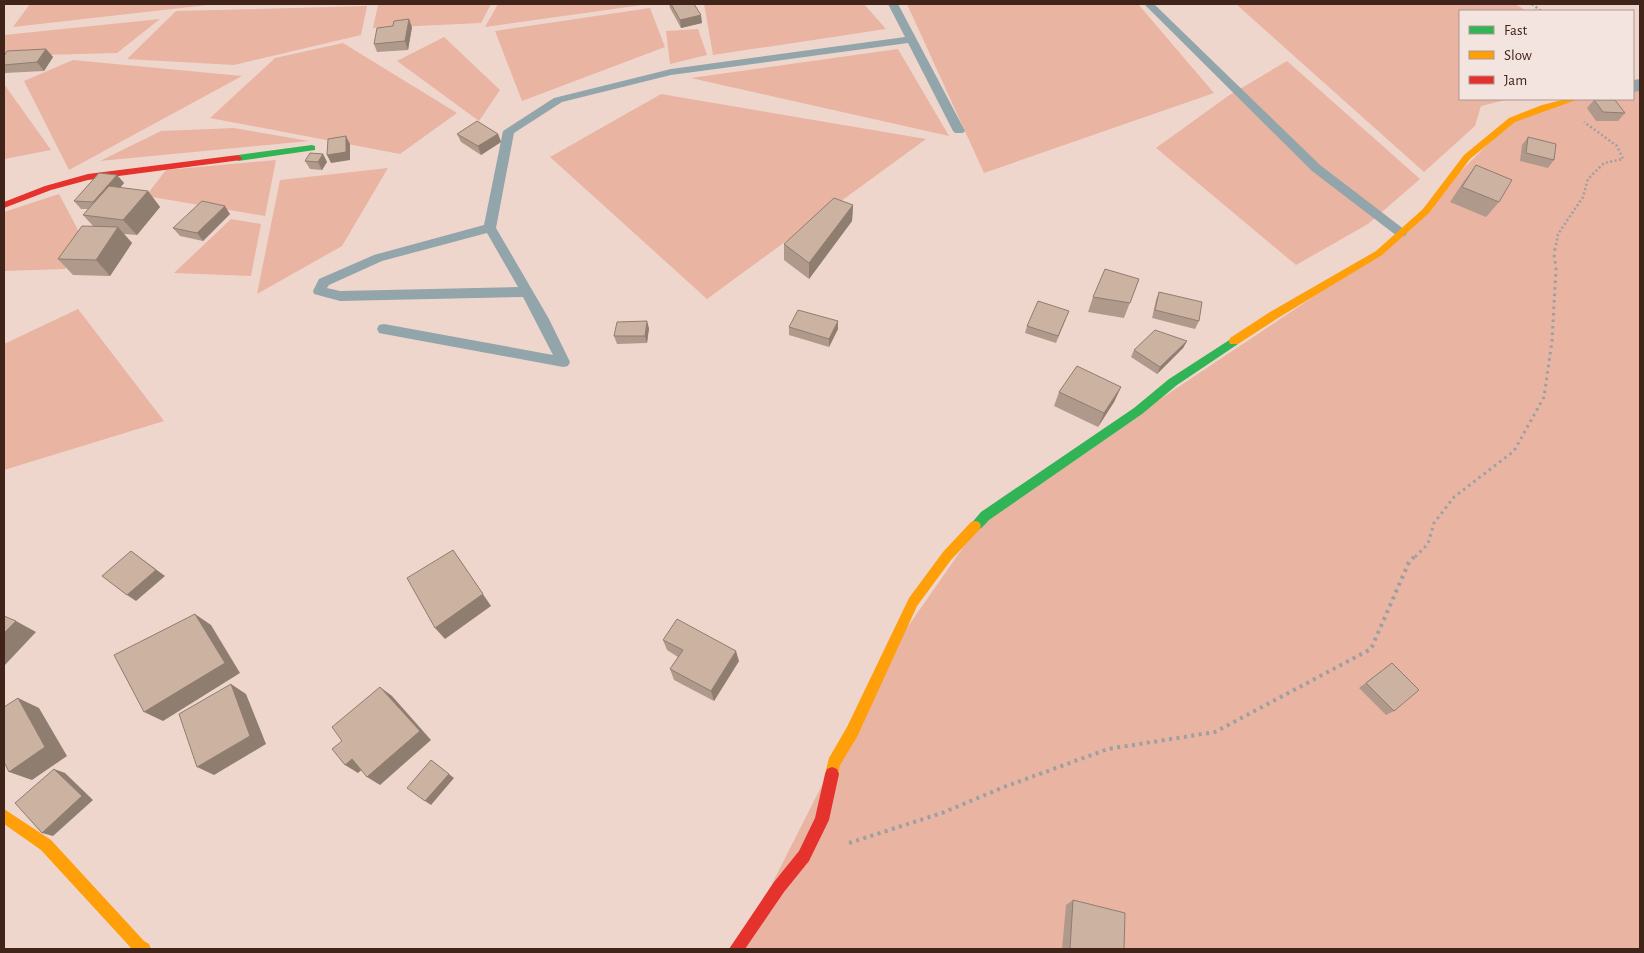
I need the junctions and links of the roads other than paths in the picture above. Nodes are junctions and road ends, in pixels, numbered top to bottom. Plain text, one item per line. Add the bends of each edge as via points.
1 (893, 4) edge
2 (1149, 4) edge
3 (912, 39) junction
4 (1570, 100) edge
5 (959, 131) dead end
6 (312, 148) dead end
7 (4, 205) edge
8 (490, 228) junction
9 (1401, 233) junction
10 (526, 292) junction
11 (384, 330) dead end
12 (4, 816) edge
13 (144, 949) edge
14 (736, 949) edge

1 - 3 lane
2 - 9 lane via 1316,168
3 - 5 lane
3 - 8 lane via 671,72 558,100 508,131
4 - 9 street via 1512,120 1467,158 1426,212
6 - 7 street via 88,176
8 - 10 lane
8 - 10 lane via 378,258 324,282 319,291 340,296
9 - 14 street via 1379,253 1274,315 1173,382 1138,411 985,516 947,556 913,602 852,732 834,763 822,820 804,856
10 - 11 lane via 563,362
12 - 13 street via 46,844

